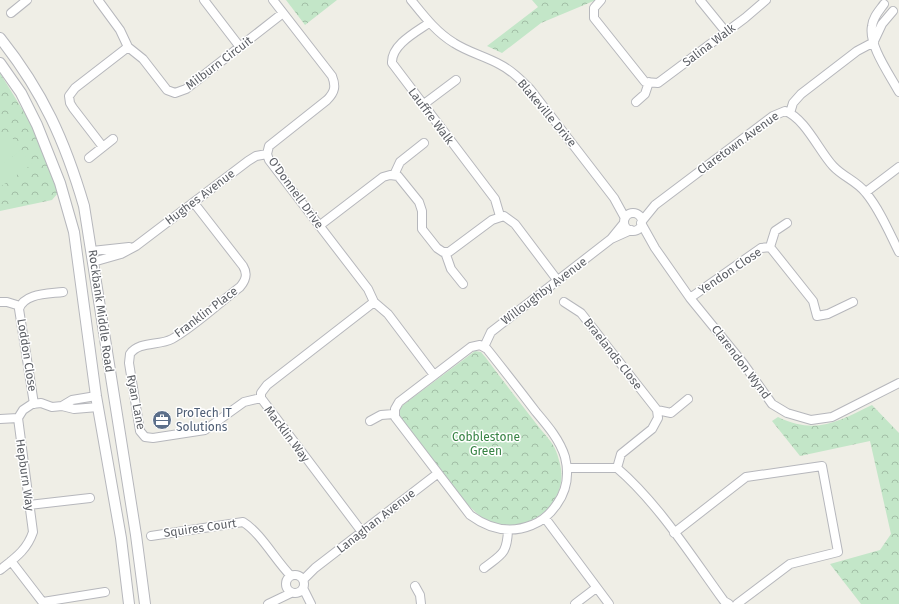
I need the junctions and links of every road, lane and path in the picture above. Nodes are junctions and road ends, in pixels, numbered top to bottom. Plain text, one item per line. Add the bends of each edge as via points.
1 (27, 0) edge
2 (98, 0) edge
3 (204, 0) edge
4 (273, 0) edge
5 (411, 0) edge
6 (601, 0) edge
7 (700, 0) edge
8 (766, 0) edge
9 (883, 2) edge
10 (11, 13) dead end
11 (283, 13) junction
12 (896, 14) edge
13 (429, 23) junction
14 (726, 32) junction
15 (0, 38) edge
16 (874, 42) junction
17 (128, 47) junction
18 (240, 47) junction
19 (0, 63) edge
20 (456, 80) dead end
21 (648, 82) junction
22 (899, 92) edge
23 (636, 102) dead end
24 (424, 104) junction
25 (790, 113) junction
26 (113, 139) dead end
27 (424, 143) dead end
28 (103, 147) junction
29 (267, 154) junction
30 (89, 158) dead end
31 (899, 167) edge
32 (394, 175) junction
33 (79, 188) junction
34 (866, 192) junction
35 (194, 203) junction
36 (655, 205) junction
37 (68, 208) junction
38 (500, 216) junction
39 (628, 217) junction
40 (641, 222) junction
41 (787, 223) dead end
42 (320, 226) junction
43 (633, 230) junction
44 (611, 239) junction
45 (136, 246) junction
46 (770, 247) junction
47 (655, 248) junction
48 (92, 251) junction
49 (445, 252) junction
50 (899, 252) edge
51 (78, 260) junction
52 (93, 262) junction
53 (558, 280) junction
54 (463, 284) dead end
55 (63, 292) dead end
56 (690, 298) junction
57 (0, 302) edge
58 (374, 302) junction
59 (564, 302) dead end
60 (853, 302) dead end
61 (20, 306) junction
62 (484, 347) junction
63 (129, 363) joint
64 (434, 375) junction
65 (899, 382) edge
66 (96, 396) junction
67 (261, 398) junction
68 (114, 399) junction
69 (688, 399) dead end
70 (34, 404) junction
71 (62, 406) junction
72 (98, 407) junction
73 (657, 410) junction
74 (394, 414) junction
75 (18, 418) junction
76 (0, 420) edge
77 (370, 421) dead end
78 (567, 468) junction
79 (617, 468) junction
80 (437, 474) junction
81 (90, 498) dead end
82 (29, 505) junction
83 (545, 518) junction
84 (508, 530) junction
85 (362, 532) junction
86 (674, 533) junction
87 (151, 536) dead end
88 (11, 561) junction
89 (484, 568) dead end
90 (0, 570) edge
91 (294, 584) junction
92 (414, 586) dead end
93 (596, 588) junction
94 (105, 592) dead end
95 (43, 603) edge
96 (270, 603) edge
97 (129, 604) edge
98 (145, 604) edge
99 (310, 604) edge
100 (421, 604) edge
101 (575, 604) edge
102 (609, 604) edge
103 (729, 604) edge
104 (737, 604) edge

1 - 10 street
2 - 17 street, Milburn Circuit via 120,30
3 - 18 street
4 - 11 street, O'Donnell Drive
5 - 13 street, Blakeville Drive
6 - 21 street via 594,8 594,18 645,82
7 - 14 street
8 - 14 street, Salina Walk
9 - 12 street
9 - 16 street via 872,25
11 - 18 street, Milburn Circuit
11 - 29 street, O'Donnell Drive via 332,76 335,89 327,100 272,142
12 - 16 street via 878,30
13 - 24 street, Lauffre Walk via 397,48 392,59 397,71
13 - 39 street, Blakeville Drive via 454,43 500,64 520,78
14 - 21 street, Salina Walk via 658,83
15 - 33 street, Rockbank Middle Road via 30,78 47,108 64,144
16 - 22 street
16 - 25 street, Claretown Avenue via 857,50 801,94 793,103
17 - 18 street, Milburn Circuit via 143,59 164,87 175,93 186,89
17 - 28 street via 75,88 69,96 73,108
19 - 37 street, Rockbank Middle Road via 21,93 37,125
20 - 24 street
21 - 23 street via 644,94
24 - 38 street, Lauffre Walk via 495,199
25 - 34 street via 796,117 837,170
25 - 36 street, Claretown Avenue via 782,111 773,116
26 - 28 street
27 - 32 street via 400,162
28 - 30 street
29 - 35 street, Hughes Avenue via 252,158
29 - 42 street, O'Donnell Drive
31 - 34 street
32 - 42 street via 383,177
32 - 49 street via 402,179 419,202 424,233 437,248
33 - 37 street via 76,201
33 - 48 street, Rockbank Middle Road
34 - 50 street
35 - 45 street, Hughes Avenue
35 - 63 street, Franklin Place via 243,266 246,280 179,334 166,341 136,348 130,354
36 - 39 street, Claretown Avenue
36 - 40 street, Claretown Avenue
37 - 51 street, Rockbank Middle Road
38 - 49 street via 453,250
38 - 53 street via 508,217 515,224
39 - 40 street, Clarendon Wynd via 640,216
39 - 43 street, Clarendon Wynd via 626,228
39 - 44 street, Willoughby Avenue
40 - 43 street, Claretown Avenue
40 - 47 street, Clarendon Wynd
41 - 46 street, Yendon Close via 775,231
42 - 58 street, O'Donnell Drive via 368,289
43 - 44 street, Willoughby Avenue
43 - 47 street, Clarendon Wynd
44 - 53 street, Willoughby Avenue
45 - 48 street
45 - 52 street, Hughes Avenue via 121,254
46 - 56 street, Yendon Close via 761,248
46 - 60 street, Yendon Close via 813,301 817,316 828,314
47 - 56 street, Clarendon Wynd
48 - 51 street
48 - 52 street, Rockbank Middle Road
49 - 54 street via 451,269
51 - 52 street
51 - 66 street, Rockbank Middle Road
52 - 68 street, Rockbank Middle Road
53 - 62 street, Willoughby Avenue via 491,332
55 - 61 street, Loddon Close via 27,298
56 - 65 street, Clarendon Wynd via 743,363 772,404 786,413 811,420 832,417
57 - 61 street, Loddon Close
58 - 64 street, O'Donnell Drive via 388,314
58 - 67 street, Macklin Way via 267,385 261,393
59 - 73 street, Braelands Close via 581,313
61 - 70 street, Loddon Close
62 - 64 street via 471,347
62 - 78 street via 492,354 562,447
63 - 67 street, Ryan Lane via 139,426 142,434 148,438 205,430 244,402
64 - 74 street via 399,402
66 - 68 street
66 - 71 street via 72,400
66 - 72 street, Rockbank Middle Road
67 - 85 street, Macklin Way
68 - 72 street
68 - 98 street, Rockbank Middle Road
69 - 73 street via 671,413
70 - 71 street via 40,402 52,407
70 - 75 street via 23,410
71 - 72 street via 74,409
72 - 97 street, Rockbank Middle Road via 121,538
73 - 79 street via 658,418 652,429 621,454
74 - 77 street via 381,415
74 - 80 street
75 - 76 street
75 - 82 street, Hepburn Way
78 - 79 street
78 - 83 street via 563,493
79 - 86 street via 632,480
80 - 84 street via 470,515 487,526
80 - 85 street, Lanaghan Avenue
81 - 82 street
82 - 88 street, Hepburn Way via 33,532 23,551
83 - 84 street via 526,527
83 - 93 street
84 - 89 street via 505,550
85 - 91 street, Lanaghan Avenue
86 - 103 street via 724,601
86 - 104 street via 746,477 822,466 838,552 790,564
87 - 91 street, Squires Court via 243,522 255,532
88 - 90 street, Hepburn Way
88 - 95 street
91 - 96 street, Lanaghan Avenue
91 - 99 street
92 - 100 street via 420,595
93 - 101 street
93 - 102 street
94 - 95 street

